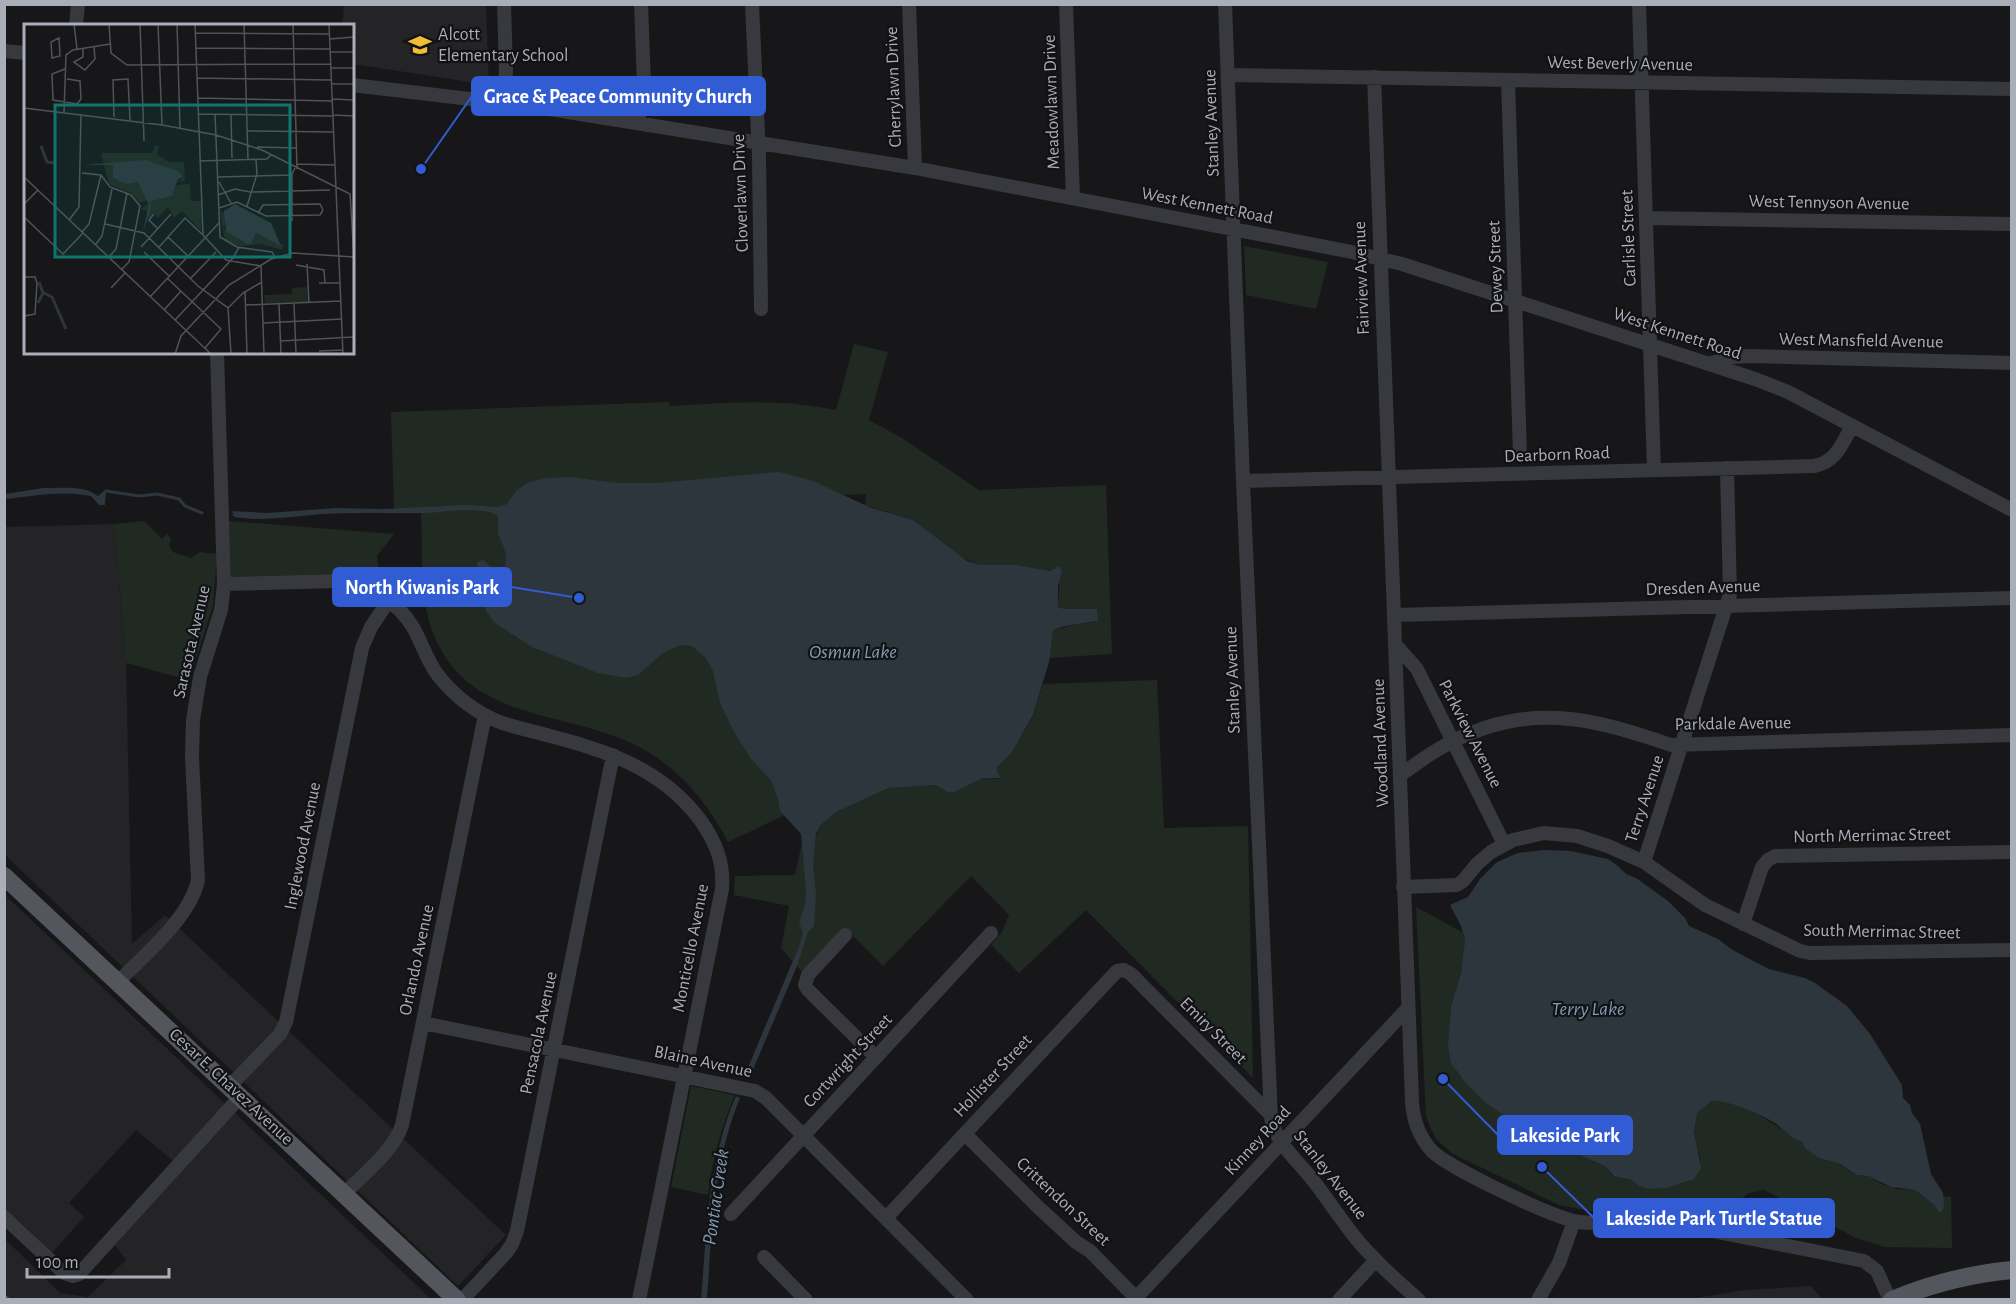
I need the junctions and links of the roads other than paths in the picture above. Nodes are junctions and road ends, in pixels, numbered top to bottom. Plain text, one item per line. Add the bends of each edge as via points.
1 (78, 4) edge
2 (504, 4) edge
3 (641, 4) edge
4 (752, 4) edge
5 (909, 4) edge
6 (1066, 4) edge
7 (1225, 4) edge
8 (1640, 4) edge
9 (76, 24) edge
10 (4, 51) edge
11 (24, 53) edge
12 (1228, 75) junction
13 (1374, 77) junction
14 (1508, 80) junction
15 (1642, 82) junction
16 (354, 86) edge
17 (2012, 89) edge
18 (503, 102) junction
19 (638, 123) junction
20 (758, 143) junction
21 (915, 168) junction
22 (1073, 198) junction
23 (1646, 218) junction
24 (2012, 224) edge
25 (1233, 230) junction
26 (1379, 259) junction
27 (1515, 300) junction
28 (761, 309) dead end
29 (1650, 344) junction
30 (217, 354) edge
31 (1711, 363) junction
32 (2012, 363) edge
33 (1852, 426) junction
34 (1520, 454) dead end
35 (1727, 468) junction
36 (1654, 470) junction
37 (1389, 477) junction
38 (1243, 481) junction
39 (2012, 510) edge
40 (224, 584) junction
41 (2012, 598) edge
42 (389, 600) junction
43 (1726, 606) junction
44 (1395, 615) junction
45 (1396, 645) junction
46 (485, 716) junction
47 (2012, 735) edge
48 (1453, 741) junction
49 (1681, 744) junction
50 (614, 755) junction
51 (1400, 775) junction
52 (1504, 844) junction
53 (2012, 852) edge
54 (1644, 862) junction
55 (4, 876) edge
56 (1403, 887) junction
57 (1743, 924) junction
58 (991, 933) dead end
59 (845, 935) dead end
60 (2012, 950) edge
61 (1131, 974) joint
62 (118, 982) junction
63 (1408, 1008) junction
64 (423, 1023) junction
65 (554, 1049) junction
66 (876, 1057) junction
67 (685, 1076) junction
68 (235, 1091) junction
69 (1270, 1114) junction
70 (965, 1134) junction
71 (803, 1135) junction
72 (1281, 1143) junction
73 (345, 1193) junction
74 (731, 1214) dead end
75 (4, 1217) edge
76 (886, 1218) junction
77 (1574, 1221) junction
78 (764, 1257) dead end
79 (1376, 1260) junction
80 (2012, 1270) edge
81 (457, 1299) edge
82 (462, 1299) edge
83 (639, 1299) edge
84 (806, 1299) edge
85 (967, 1299) edge
86 (1135, 1299) edge
87 (1339, 1299) edge
88 (1419, 1299) edge
89 (1538, 1299) edge
90 (1891, 1299) edge

1 - 9 street
2 - 18 street
3 - 19 street via 644,85
4 - 20 street, Cloverlawn Drive
5 - 21 street, Cherrylawn Drive
6 - 22 street, Meadowlawn Drive
7 - 12 street, Stanley Avenue
8 - 15 street, Carlisle Street
10 - 11 street
12 - 13 street, West Beverly Avenue
12 - 25 street, Stanley Avenue
13 - 14 street, West Beverly Avenue
13 - 26 street, Fairview Avenue
14 - 15 street, West Beverly Avenue
14 - 27 street, Dewey Street
15 - 17 street, West Beverly Avenue
15 - 23 street, Carlisle Street
16 - 18 street, West Kennett Road
18 - 19 street, West Kennett Road
19 - 20 street, West Kennett Road
20 - 21 street, West Kennett Road
20 - 28 street, Cloverlawn Drive
21 - 22 street, West Kennett Road
22 - 25 street, West Kennett Road
23 - 24 street, West Tennyson Avenue
23 - 29 street, Carlisle Street
25 - 26 street, West Kennett Road
25 - 38 street, Stanley Avenue
26 - 27 street, West Kennett Road
26 - 37 street, Fairview Avenue
27 - 29 street, West Kennett Road
27 - 34 street, Dewey Street
29 - 31 street, West Kennett Road
29 - 36 street, Carlisle Street
30 - 40 street, Sarasota Avenue
31 - 32 street, West Mansfield Avenue via 1748,356
31 - 33 street, West Kennett Road via 1772,385
33 - 35 street, Dearborn Road via 1837,454 1821,464
33 - 39 street, West Kennett Road
35 - 36 street, Dearborn Road
35 - 43 street, Terry Avenue via 1730,594
36 - 37 street, Dearborn Road
37 - 38 street, Dearborn Road
37 - 44 street, Woodland Avenue
38 - 69 street, Stanley Avenue
40 - 42 street, Monticello Avenue via 339,581 363,586
40 - 62 street, Sarasota Avenue via 221,610 198,683 193,720 197,884 174,924
41 - 43 street, Dresden Avenue
42 - 46 street, Monticello Avenue via 409,621 444,683
42 - 68 street, Inglewood Avenue via 368,632 359,658 286,1022
43 - 44 street, Dresden Avenue
43 - 49 street, Terry Avenue
44 - 45 street, Woodland Avenue
45 - 48 street, Parkview Avenue via 1417,669
45 - 51 street, Woodland Avenue
46 - 50 street, Monticello Avenue
46 - 64 street, Orlando Avenue
47 - 49 street, Parkdale Avenue
48 - 49 street, Parkdale Avenue via 1499,723 1549,717 1592,722 1671,745
48 - 51 street, Parkdale Avenue
48 - 52 street, Parkview Avenue
49 - 54 street, Terry Avenue
50 - 65 street, Pensacola Avenue
50 - 67 street, Monticello Avenue via 651,773 681,798 715,842 723,867
51 - 56 street, Woodland Avenue
52 - 54 street, South Merrimac Street via 1536,834 1563,834 1600,843
52 - 56 street, South Merrimac Street via 1457,885
53 - 57 street, North Merrimac Street via 1775,856 1762,867
54 - 57 street, South Merrimac Street via 1699,902
55 - 62 main road, Cesar E. Chavez Avenue
56 - 63 street, Woodland Avenue
57 - 60 street, South Merrimac Street via 1806,952
58 - 66 street, Cortwright Street
59 - 66 street via 805,983
61 - 69 street, Emiry Street
61 - 70 street, Hollister Street via 1122,970 1113,973
62 - 68 main road, Cesar E. Chavez Avenue
63 - 72 street, Kinney Road
63 - 77 street, Woodland Avenue via 1413,1112 1427,1145 1452,1165
64 - 65 street, Blaine Avenue
64 - 73 street, Orlando Avenue via 398,1136
65 - 67 street, Blaine Avenue
65 - 82 street, Pensacola Avenue via 515,1238 506,1253
66 - 71 street, Cortwright Street
67 - 71 street, Blaine Avenue via 755,1090
67 - 83 street, Monticello Avenue
68 - 73 main road, Cesar E. Chavez Avenue
68 - 75 street, Inglewood Avenue via 81,1273 64,1273
69 - 72 street, Stanley Avenue
70 - 76 street, Hollister Street
70 - 86 street, Crittendon Street via 1038,1207 1090,1251
71 - 74 street, Cortwright Street
71 - 76 street, Blaine Avenue
72 - 79 street, Stanley Avenue
72 - 86 street, Kinney Road
73 - 81 main road, Cesar E. Chavez Avenue
76 - 85 street, Blaine Avenue
77 - 89 street via 1559,1263
77 - 90 street, Woodland Avenue via 1657,1220 1864,1261 1877,1271
78 - 84 street
79 - 87 street
79 - 88 street, Stanley Avenue
80 - 90 main road via 1948,1281

